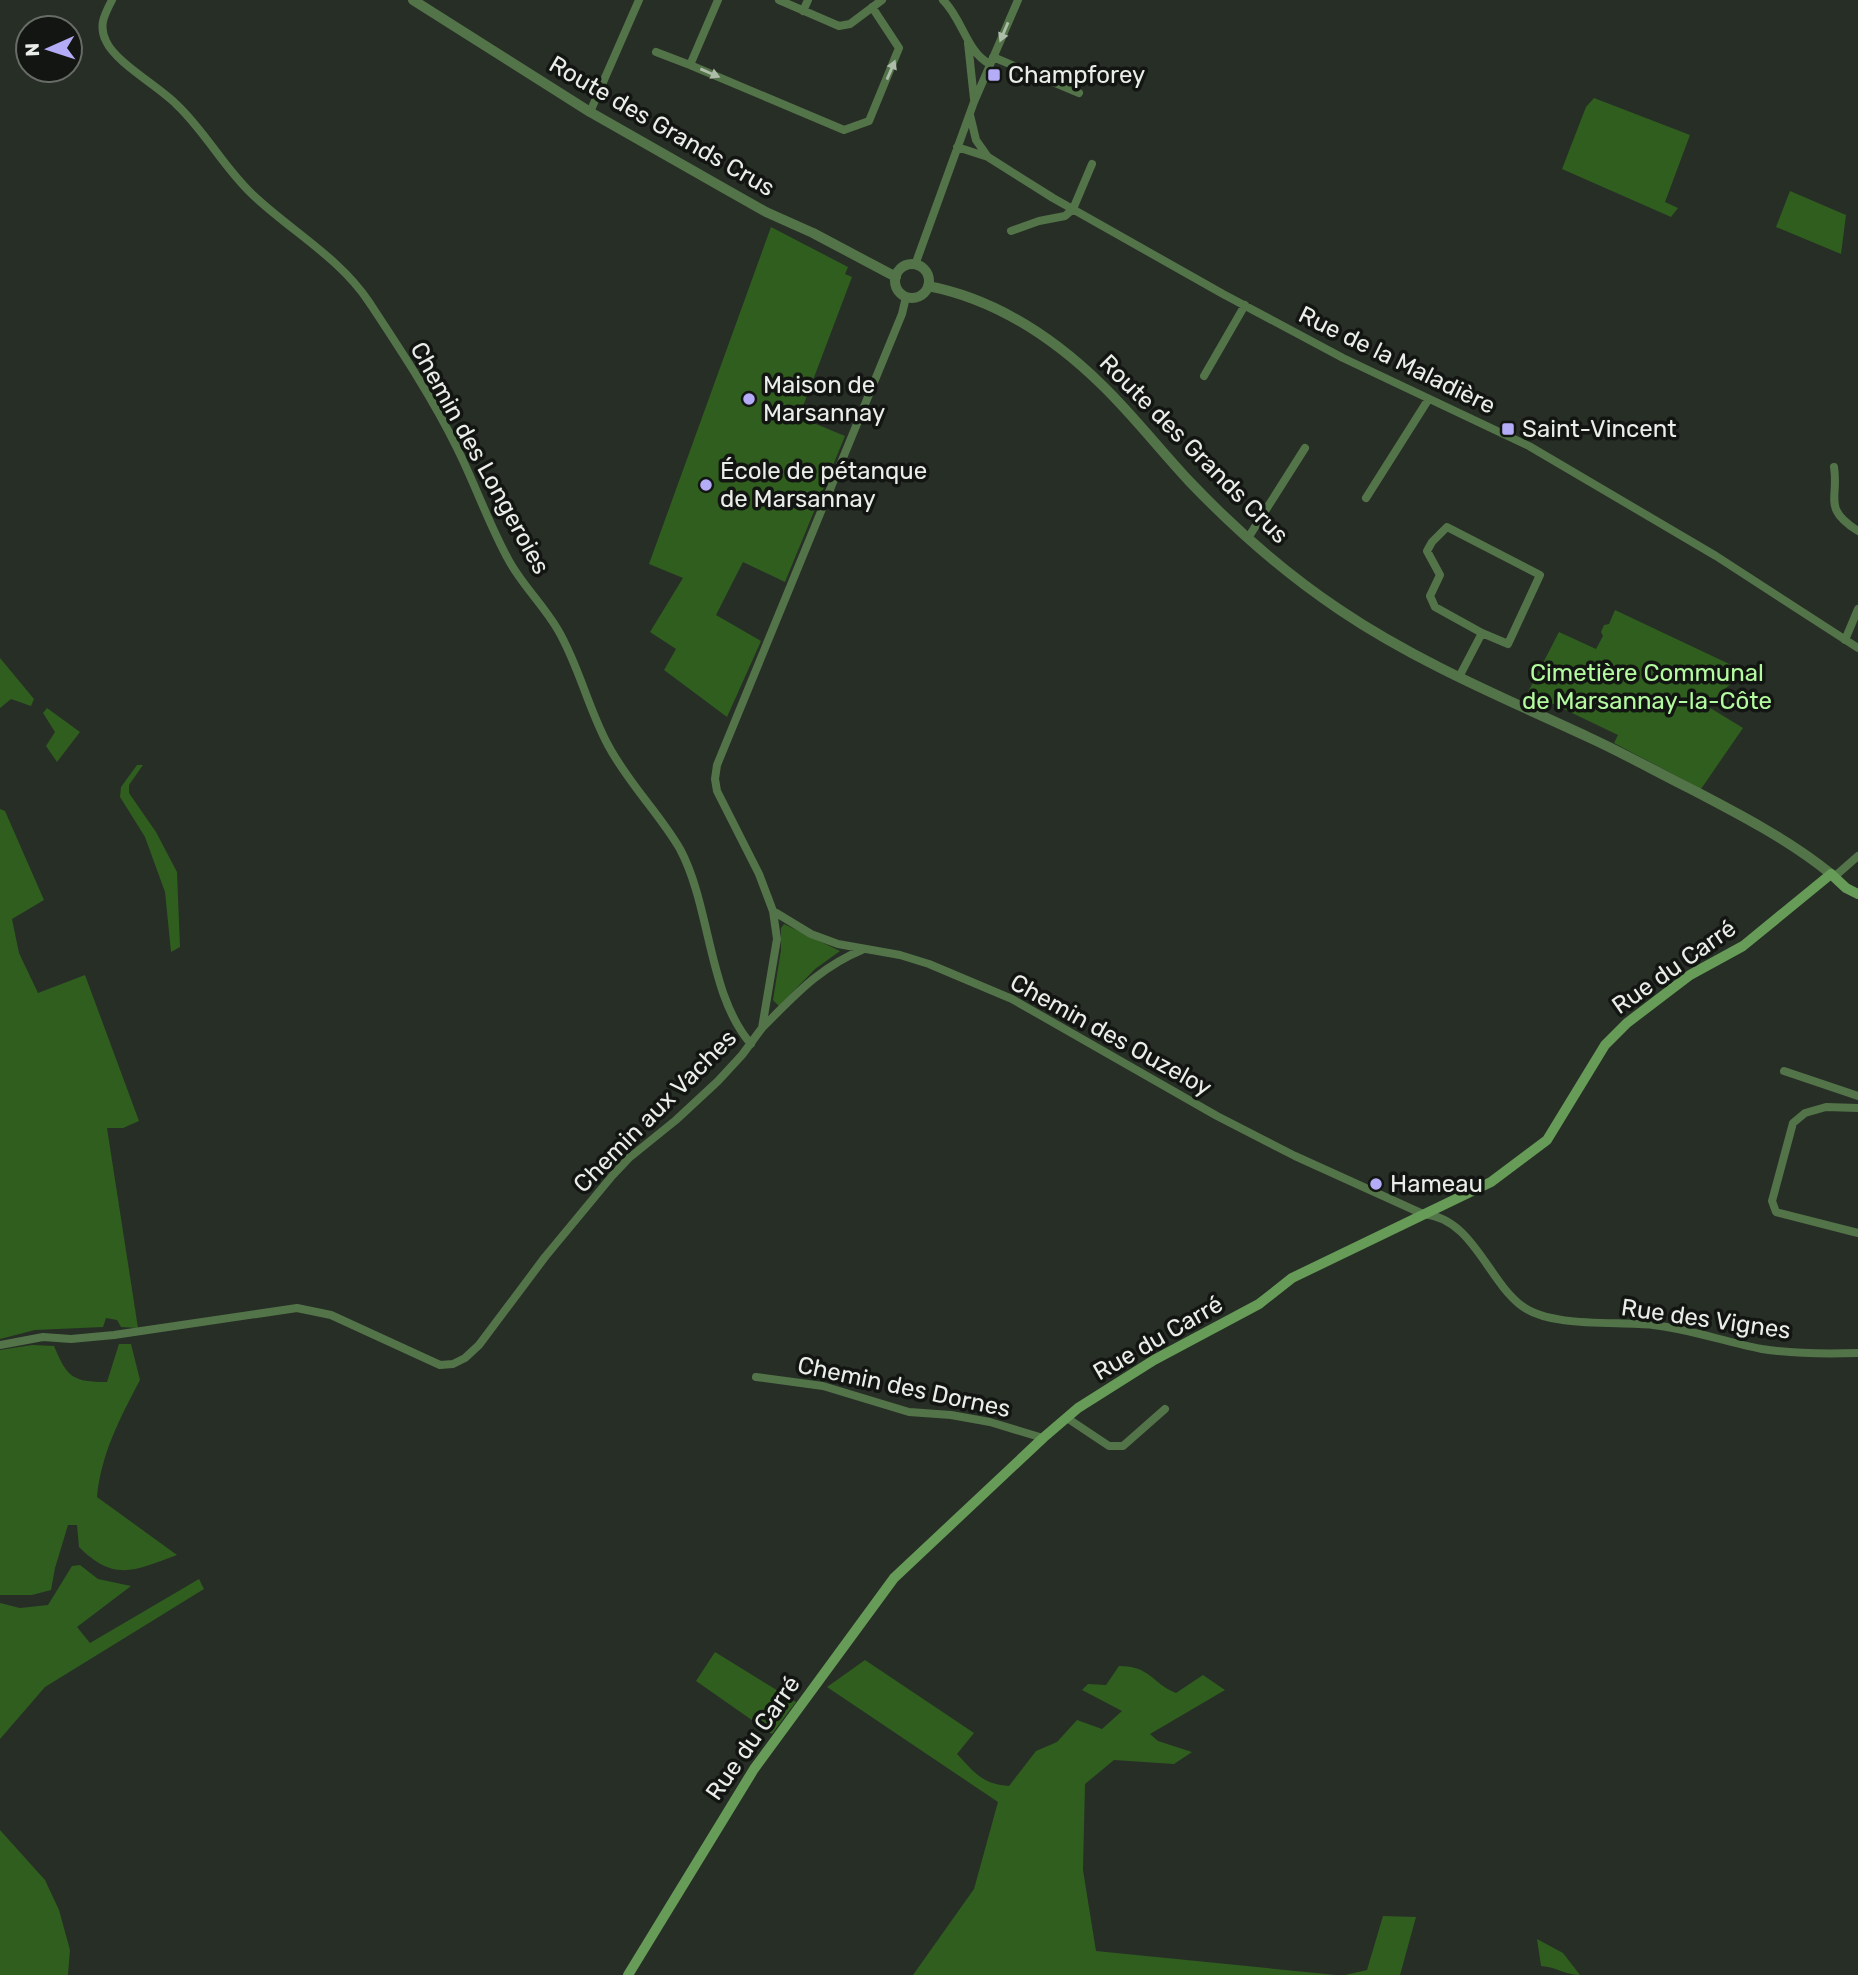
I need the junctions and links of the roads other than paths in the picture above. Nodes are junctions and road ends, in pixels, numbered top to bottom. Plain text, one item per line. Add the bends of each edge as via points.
1 (112, 0) edge
2 (413, 0) edge
3 (639, 0) edge
4 (718, 0) edge
5 (779, 0) edge
6 (808, 0) edge
7 (882, 0) edge
8 (943, 0) edge
9 (1018, 0) edge
10 (872, 7) junction
11 (803, 10) junction
12 (967, 36) junction
13 (656, 52) dead end
14 (992, 61) junction
15 (690, 65) junction
16 (972, 74) junction
17 (986, 74) junction
18 (1079, 93) dead end
19 (974, 102) junction
20 (590, 112) junction
21 (970, 115) junction
22 (961, 138) junction
23 (976, 140) junction
24 (957, 147) junction
25 (988, 157) junction
26 (1093, 164) dead end
27 (1073, 209) junction
28 (1011, 231) dead end
29 (915, 265) junction
30 (896, 276) junction
31 (929, 286) junction
32 (906, 297) junction
33 (1245, 305) junction
34 (1205, 376) dead end
35 (1428, 400) junction
36 (1305, 448) dead end
37 (1834, 467) dead end
38 (1366, 498) dead end
39 (1858, 531) edge
40 (1248, 538) junction
41 (1858, 609) edge
42 (1482, 633) junction
43 (1845, 640) junction
44 (1858, 648) edge
45 (1459, 677) junction
46 (1858, 856) edge
47 (1833, 876) junction
48 (1858, 894) edge
49 (773, 911) junction
50 (864, 949) junction
51 (762, 1028) junction
52 (751, 1044) junction
53 (1784, 1071) dead end
54 (1858, 1096) edge
55 (1858, 1108) edge
56 (1423, 1214) junction
57 (1858, 1233) edge
58 (0, 1345) edge
59 (1858, 1353) edge
60 (756, 1377) dead end
61 (1164, 1409) dead end
62 (1068, 1418) junction
63 (1043, 1438) junction
64 (628, 1975) edge

1 - 52 street, Chemin des Longeroies via 102,19 102,31 115,55 192,120 254,196 357,284 432,403 508,561 558,630 609,748 679,849 696,890 726,996
2 - 20 street, Route des Grands Crus
3 - 20 street
4 - 15 street
5 - 11 street
6 - 11 street
7 - 10 street
8 - 12 street
9 -> 14 street
10 - 11 street via 844,26
15 -> 10 street via 849,130 869,121 898,55 897,42
12 - 14 street via 980,57
12 - 16 street
13 - 15 street
14 - 17 street
14 - 18 street
16 - 17 street
16 - 19 street
17 - 19 street
19 - 21 street
20 - 30 street, Route des Grands Crus via 766,212
21 - 22 street
21 - 23 street, Rue de la Maladière
22 - 23 street
22 - 24 street
23 - 25 street, Rue de la Maladière
24 - 25 street, Rue de la Maladière
24 - 29 street
25 - 27 street, Rue de la Maladière
26 - 27 street
27 - 28 street via 1065,216
27 - 33 street, Rue de la Maladière
29 - 30 street via 905,266
29 - 31 street via 925,270
30 - 32 street via 898,290
31 - 32 street via 920,296
31 - 40 street, Route des Grands Crus via 996,309 1074,360
32 - 49 street, Chemin aux Vaches via 717,765 718,791
33 - 34 street
33 - 35 street, Rue de la Maladière
35 - 38 street
35 - 43 street, Rue de la Maladière via 1529,446 1716,556
36 - 40 street
37 - 39 street via 1834,506
40 - 45 street, Route des Grands Crus via 1340,610
41 - 43 street
42 - 42 street via 1508,644 1540,575 1447,527 1427,551 1440,576 1430,596 1435,607
42 - 45 street
43 - 44 street, Rue de la Maladière
45 - 47 street, Route des Grands Crus via 1720,804
46 - 47 street
47 - 48 main road
47 - 56 main road, Rue du Carré via 1743,946 1690,975 1628,1023 1605,1045 1547,1140 1491,1182
49 - 50 street, Chemin des Ouzeloy via 811,934
49 - 51 street, Chemin aux Vaches via 777,939
50 - 51 street via 824,969
50 - 56 street, Chemin des Ouzeloy via 929,964 1012,999 1294,1157
51 - 52 street, Chemin aux Vaches
52 - 58 street, Chemin aux Vaches via 685,1112 620,1167 479,1345 453,1364 440,1365 331,1315 297,1308 114,1335 43,1337
53 - 54 street
55 - 57 street via 1826,1107 1805,1113 1793,1123 1772,1201 1776,1212
56 - 59 street, Rue des Vignes via 1438,1215 1470,1241 1521,1305 1555,1318 1684,1330 1766,1350
56 - 62 main road, Rue du Carré via 1292,1278 1259,1304 1154,1360
60 - 63 street, Chemin des Dornes via 823,1387 909,1412 990,1422
61 - 62 street via 1123,1446 1109,1446
62 - 63 main road, Rue du Carré
63 - 64 main road, Rue du Carré via 894,1578 754,1769

